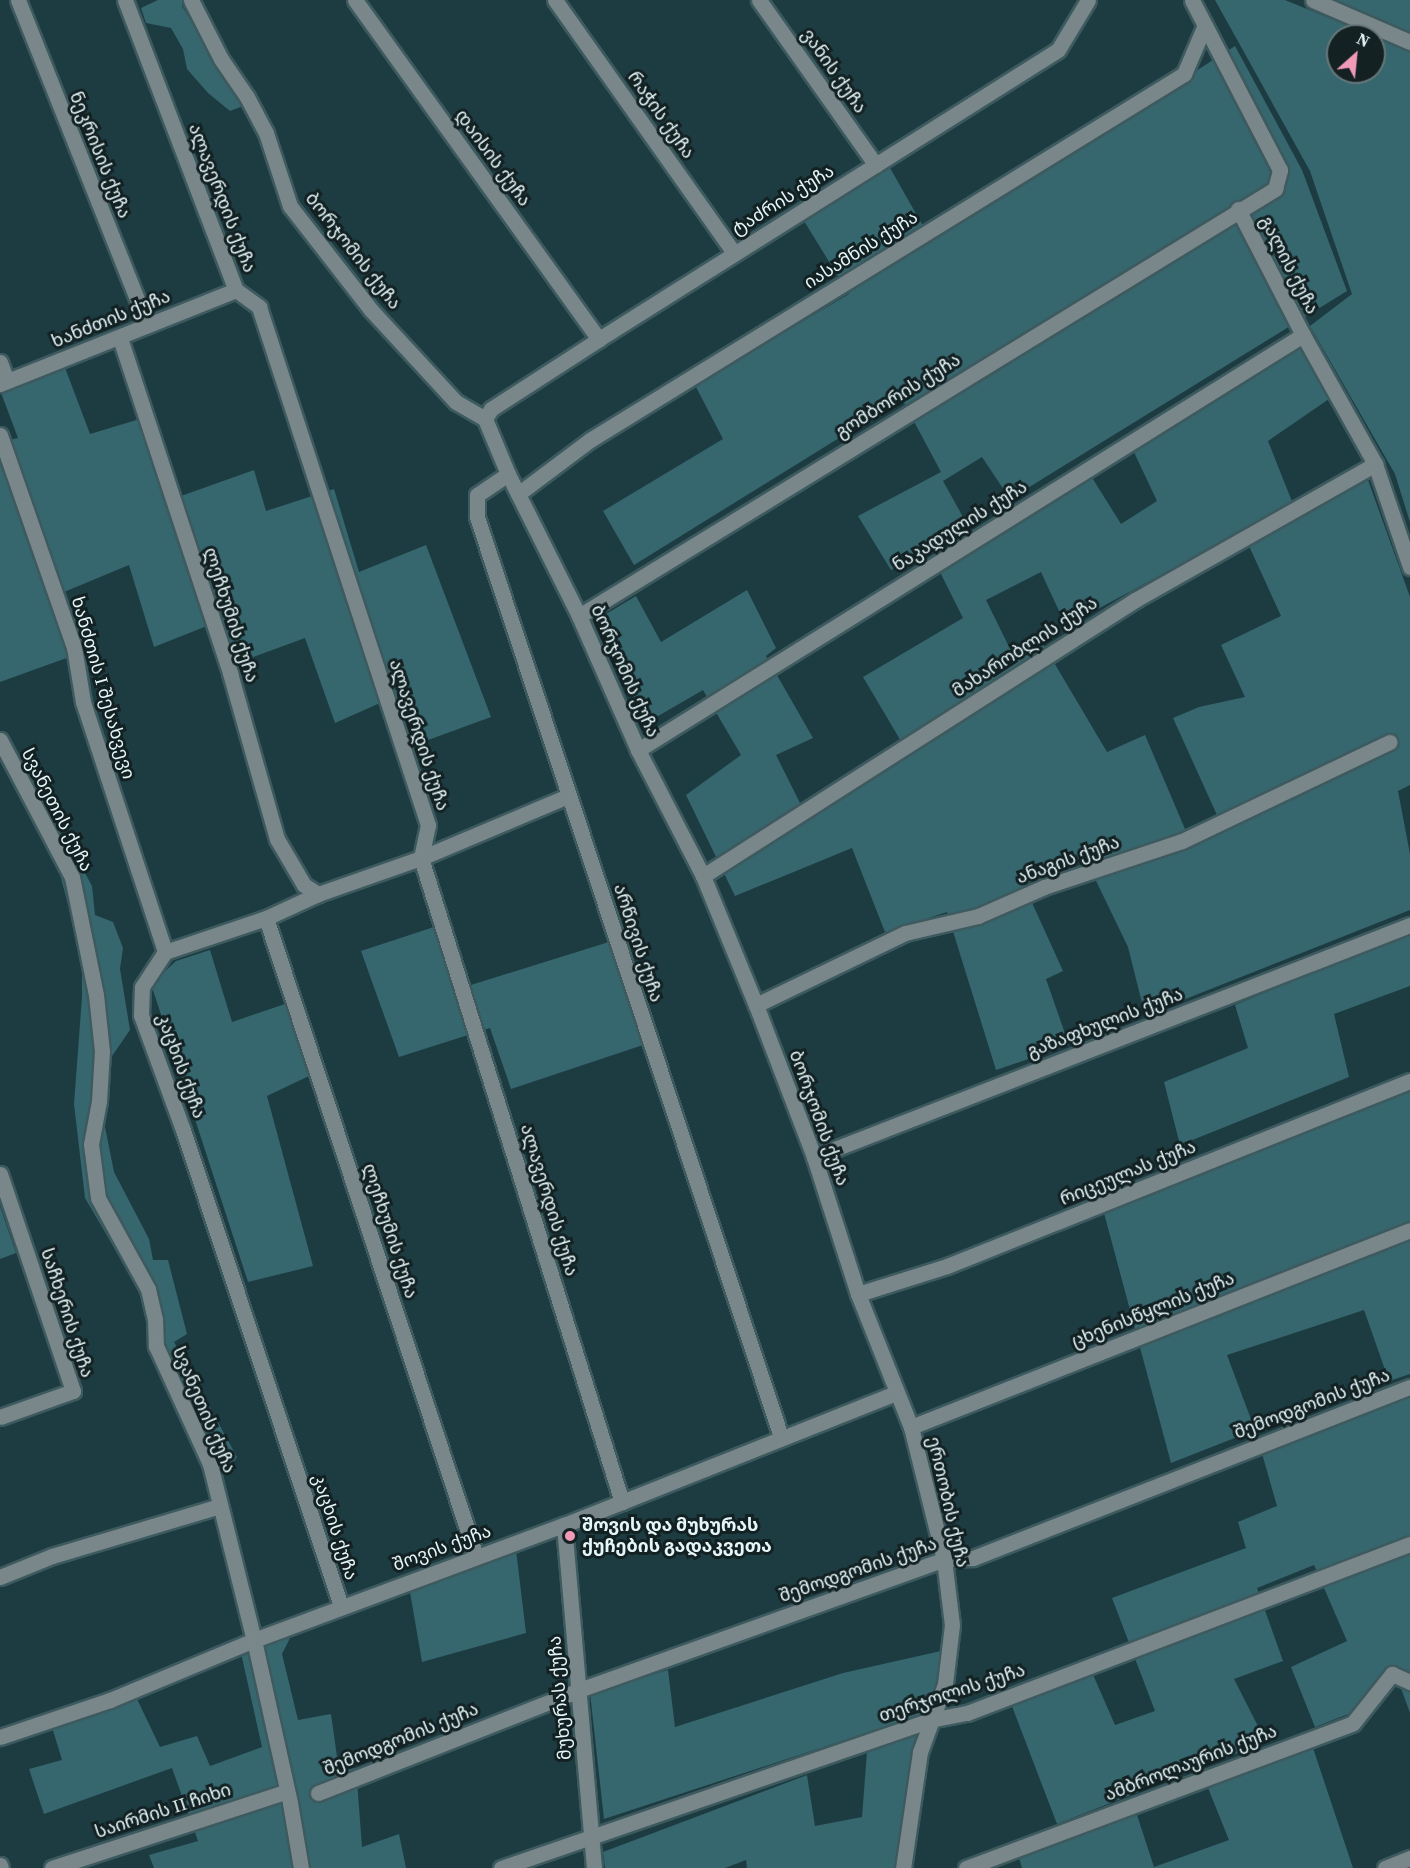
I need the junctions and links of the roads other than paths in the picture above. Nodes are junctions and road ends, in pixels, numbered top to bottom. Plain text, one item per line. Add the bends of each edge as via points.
1 (18, 0) edge
2 (125, 0) edge
3 (191, 0) edge
4 (355, 0) edge
5 (555, 0) edge
6 (759, 0) edge
7 (1088, 0) edge
8 (1192, 0) edge
9 (1313, 0) edge
10 (1205, 25) junction
11 (1410, 42) edge
12 (876, 165) junction
13 (1238, 209) junction
14 (734, 253) junction
15 (236, 290) junction
16 (147, 324) junction
17 (1303, 335) junction
18 (120, 338) junction
19 (599, 339) junction
20 (0, 362) edge
21 (4, 383) edge
22 (485, 419) junction
23 (0, 435) edge
24 (1375, 464) junction
25 (508, 474) junction
26 (518, 494) junction
27 (1410, 567) edge
28 (579, 616) junction
29 (0, 740) edge
30 (1390, 742) dead end
31 (638, 750) junction
32 (568, 796) junction
33 (421, 858) junction
34 (703, 876) junction
35 (318, 894) junction
36 (267, 918) junction
37 (1410, 924) edge
38 (165, 952) junction
39 (756, 1005) junction
40 (1410, 1081) edge
41 (814, 1157) junction
42 (0, 1174) edge
43 (1410, 1230) edge
44 (858, 1294) junction
45 (1410, 1387) edge
46 (896, 1393) junction
47 (0, 1417) edge
48 (911, 1427) junction
49 (781, 1437) junction
50 (622, 1502) junction
51 (220, 1506) junction
52 (564, 1525) junction
53 (1410, 1544) edge
54 (476, 1556) junction
55 (944, 1559) junction
56 (0, 1577) edge
57 (341, 1606) junction
58 (254, 1640) junction
59 (1410, 1682) edge
60 (579, 1690) junction
61 (930, 1720) junction
62 (0, 1737) edge
63 (287, 1791) junction
64 (318, 1793) dead end
65 (590, 1836) junction
66 (1410, 1858) edge
67 (52, 1868) edge
68 (301, 1868) edge
69 (501, 1868) edge
70 (594, 1868) edge
71 (903, 1868) edge
72 (966, 1868) edge
73 (1385, 1868) edge

1 - 16 street, ნეკრისის ქუჩა
2 - 15 street, ალავერდის ქუჩა
3 - 22 street, ბორჯომის ქუჩა via 266,133 290,206 371,310 456,402
4 - 19 street, დაისის ქუჩა
5 - 14 street, რაჭის ქუჩა
6 - 12 street, ვანის ქუჩა
7 - 12 street, ტაძრის ქუჩა via 1058,50
8 - 10 street, გალის ქუჩა
9 - 11 street
10 - 13 street, გალის ქუჩა via 1280,170 1275,189
10 - 26 street, იასამნის ქუჩა via 1184,74 590,440
12 - 14 street, ტაძრის ქუჩა
13 - 17 street, გალის ქუჩა
13 - 28 street, გომბორის ქუჩა
14 - 19 street, ტაძრის ქუჩა
15 - 16 street, ხანძთის ქუჩა
15 - 33 street, ალავერდის ქუჩა via 259,307 417,791 428,825
16 - 18 street, ხანძთის ქუჩა
17 - 24 street, გალის ქუჩა
17 - 31 street, ნაკადულის ქუჩა
18 - 21 street, ხანძთის ქუჩა
18 - 35 street, ლეჩხუმის ქუჩა via 230,673 277,839 304,885
19 - 22 street, ტაძრის ქუჩა via 491,410
20 - 21 street
22 - 25 street, ბორჯომის ქუჩა
23 - 38 street, ხანძთის I შესახვევი via 74,647 83,702
24 - 27 street, გალის ქუჩა
24 - 34 street, მახარობლის ქუჩა via 1135,600
25 - 26 street, ბორჯომის ქუჩა
25 - 32 street, არწივის ქუჩა via 477,495 477,517
26 - 28 street, ბორჯომის ქუჩა
28 - 31 street, ბორჯომის ქუჩა
29 - 51 street, სვანეთის ქუჩა via 72,877 82,922 102,1051 91,1144 98,1198 148,1290 156,1346 210,1464
30 - 39 street, ანაგის ქუჩა via 1182,841 1044,887 978,916 905,933
31 - 34 street, ბორჯომის ქუჩა
32 - 33 street
32 - 49 street, არწივის ქუჩა
33 - 35 street
33 - 50 street, ალავერდის ქუჩა
34 - 39 street, ბორჯომის ქუჩა
35 - 36 street
36 - 38 street
36 - 54 street, ლეჩხუმის ქუჩა
37 - 41 street, გაზაფხულის ქუჩა
38 - 57 street, კაცხის ქუჩა via 142,987 141,1015
39 - 41 street, ბორჯომის ქუჩა
40 - 44 street, რიცეულას ქუჩა via 947,1266
41 - 44 street, ბორჯომის ქუჩა
42 - 47 street, საჩხერის ქუჩა via 73,1391
43 - 48 street, ცხენისწყლის ქუჩა
44 - 46 street, ბორჯომის ქუჩა
45 - 55 street, შემოდგომის ქუჩა via 973,1558
46 - 48 street, ბორჯომის ქუჩა
46 - 49 street, შოვის ქუჩა
48 - 55 street, ერთობის ქუჩა
49 - 50 street, შოვის ქუჩა
50 - 52 street, შოვის ქუჩა
51 - 56 street via 52,1556
51 - 58 street, სვანეთის ქუჩა
52 - 54 street, შოვის ქუჩა
52 - 60 street, მუხურას ქუჩა
53 - 61 street, თერჯოლის ქუჩა via 967,1713
54 - 57 street, შოვის ქუჩა
55 - 60 street, შემოდგომის ქუჩა
55 - 61 street, ერთობის ქუჩა via 952,1625 945,1684
57 - 58 street, შოვის ქუჩა
58 - 62 street, შოვის ქუჩა via 110,1700
58 - 63 street, სვანეთის ქუჩა
59 - 72 street, ამბროლაურის ქუჩა via 1392,1674 1353,1723
60 - 64 street, შემოდგომის ქუჩა
60 - 65 street, მუხურას ქუჩა
61 - 65 street, თერჯოლის ქუჩა
61 - 71 street, ერთობის ქუჩა via 920,1752
63 - 67 street, საირმის II ჩიხი
63 - 68 street, სვანეთის ქუჩა
65 - 69 street, თერჯოლის ქუჩა
65 - 70 street, მუხურას ქუჩა
66 - 73 street

